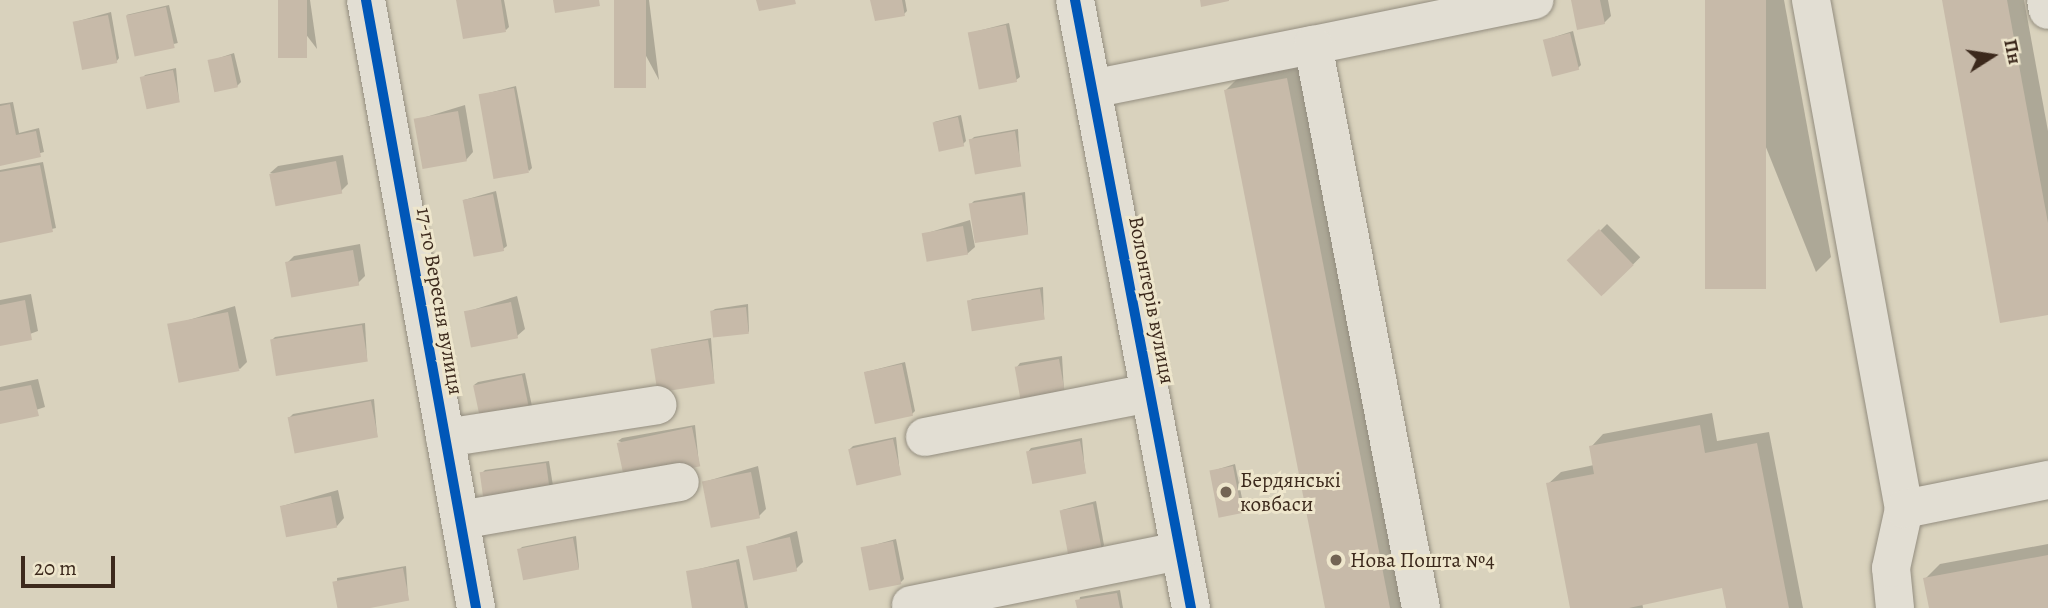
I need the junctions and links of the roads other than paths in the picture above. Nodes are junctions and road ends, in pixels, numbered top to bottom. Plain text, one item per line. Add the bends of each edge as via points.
1 (366, 0) edge
2 (1075, 0) edge
3 (1534, 0) edge
4 (1811, 0) edge
5 (2046, 0) edge
6 (2048, 10) edge
7 (1313, 45) junction
8 (1092, 89) junction
9 (1150, 393) junction
10 (657, 405) dead end
11 (925, 437) dead end
12 (445, 438) junction
13 (2048, 480) edge
14 (680, 482) dead end
15 (1904, 509) junction
16 (460, 520) junction
17 (1180, 551) junction
18 (911, 605) dead end
19 (476, 608) edge
20 (1191, 608) edge
21 (1421, 608) edge
22 (1895, 608) edge

1 - 12 street, 17-го Вересня вулиця
2 - 8 street, Волонтерів вулиця
3 - 7 street
4 - 15 street
5 - 6 street
7 - 8 street
7 - 21 street
8 - 9 street, Волонтерів вулиця
9 - 11 street
9 - 17 street, Волонтерів вулиця
10 - 12 street
12 - 16 street, 17-го Вересня вулиця
13 - 15 street
14 - 16 street
15 - 22 street via 1891,568
16 - 19 street, 17-го Вересня вулиця
17 - 18 street
17 - 20 street, Волонтерів вулиця

